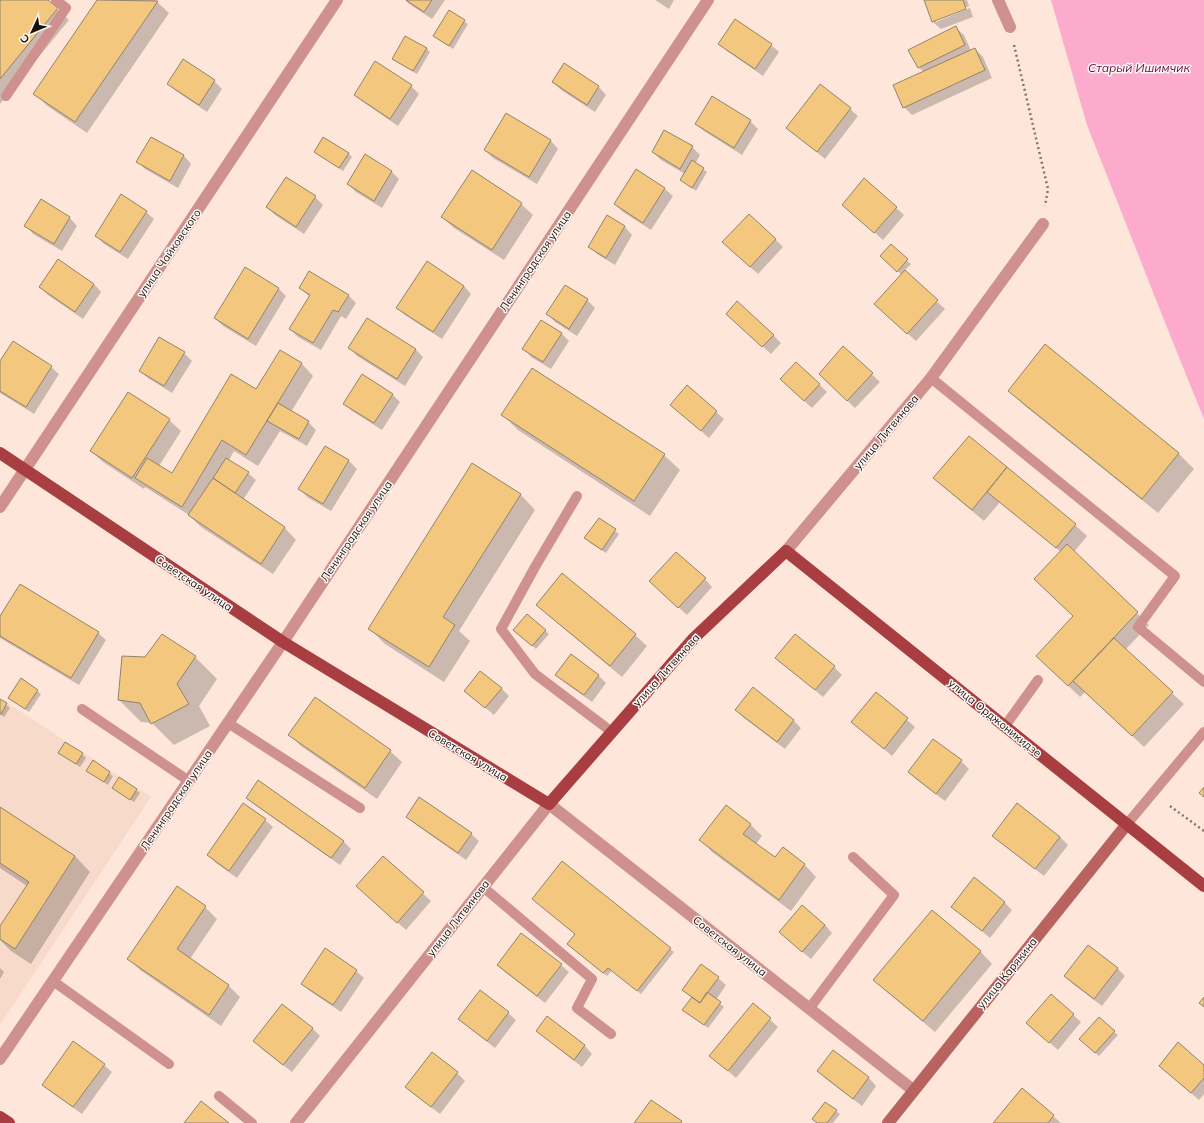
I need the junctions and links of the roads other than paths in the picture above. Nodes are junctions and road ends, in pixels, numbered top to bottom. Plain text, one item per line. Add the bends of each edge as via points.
1 (56, 0) edge
2 (337, 0) edge
3 (708, 0) edge
4 (998, 0) edge
5 (1010, 27) road end
6 (6, 96) dead end
7 (1043, 224) road end
8 (931, 378) junction
9 (0, 453) edge
10 (24, 470) junction
11 (577, 496) dead end
12 (0, 507) edge
13 (786, 551) junction
14 (283, 642) junction
15 (1038, 680) dead end
16 (1204, 682) edge
17 (82, 709) dead end
18 (228, 723) junction
19 (1005, 726) junction
20 (612, 732) junction
21 (1204, 732) edge
22 (189, 781) junction
23 (549, 804) junction
24 (360, 808) dead end
25 (1127, 824) junction
26 (853, 857) dead end
27 (1204, 886) edge
28 (483, 887) junction
29 (53, 981) junction
30 (809, 1009) junction
31 (611, 1034) dead end
32 (0, 1059) edge
33 (169, 1064) dead end
34 (913, 1090) junction
35 (219, 1096) dead end
36 (0, 1117) edge
37 (9, 1123) edge
38 (252, 1123) edge
39 (296, 1123) edge
40 (888, 1123) edge

1 - 6 lane via 66,8
2 - 10 street, улица Чайковского
3 - 14 street, Ленинградская улица
4 - 5 street
7 - 8 street, улица Литвинова
8 - 13 street, улица Литвинова
8 - 16 lane via 1176,576 1138,627
9 - 10 main road, Советская улица
10 - 12 street, улица Чайковского
10 - 14 main road, Советская улица
11 - 20 lane via 501,630 535,674
13 - 19 main road, улица Орджоникидзе
13 - 20 main road, улица Литвинова via 694,638
14 - 18 street, Ленинградская улица
14 - 23 main road, Советская улица
15 - 19 lane
17 - 22 lane
18 - 22 street, Ленинградская улица
18 - 24 lane
19 - 25 main road, улица Орджоникидзе
20 - 23 main road, улица Литвинова
21 - 25 lane
22 - 29 street, Ленинградская улица
23 - 28 street, улица Литвинова
23 - 30 street, Советская улица
25 - 27 main road, улица Орджоникидзе
25 - 34 main road, улица Карякина
26 - 30 lane via 894,895
28 - 31 lane via 592,979 577,1008
28 - 39 street, улица Литвинова
29 - 32 street, Ленинградская улица
29 - 33 lane
30 - 34 street, Советская улица
34 - 40 main road, улица Карякина
35 - 38 lane
36 - 37 main road

